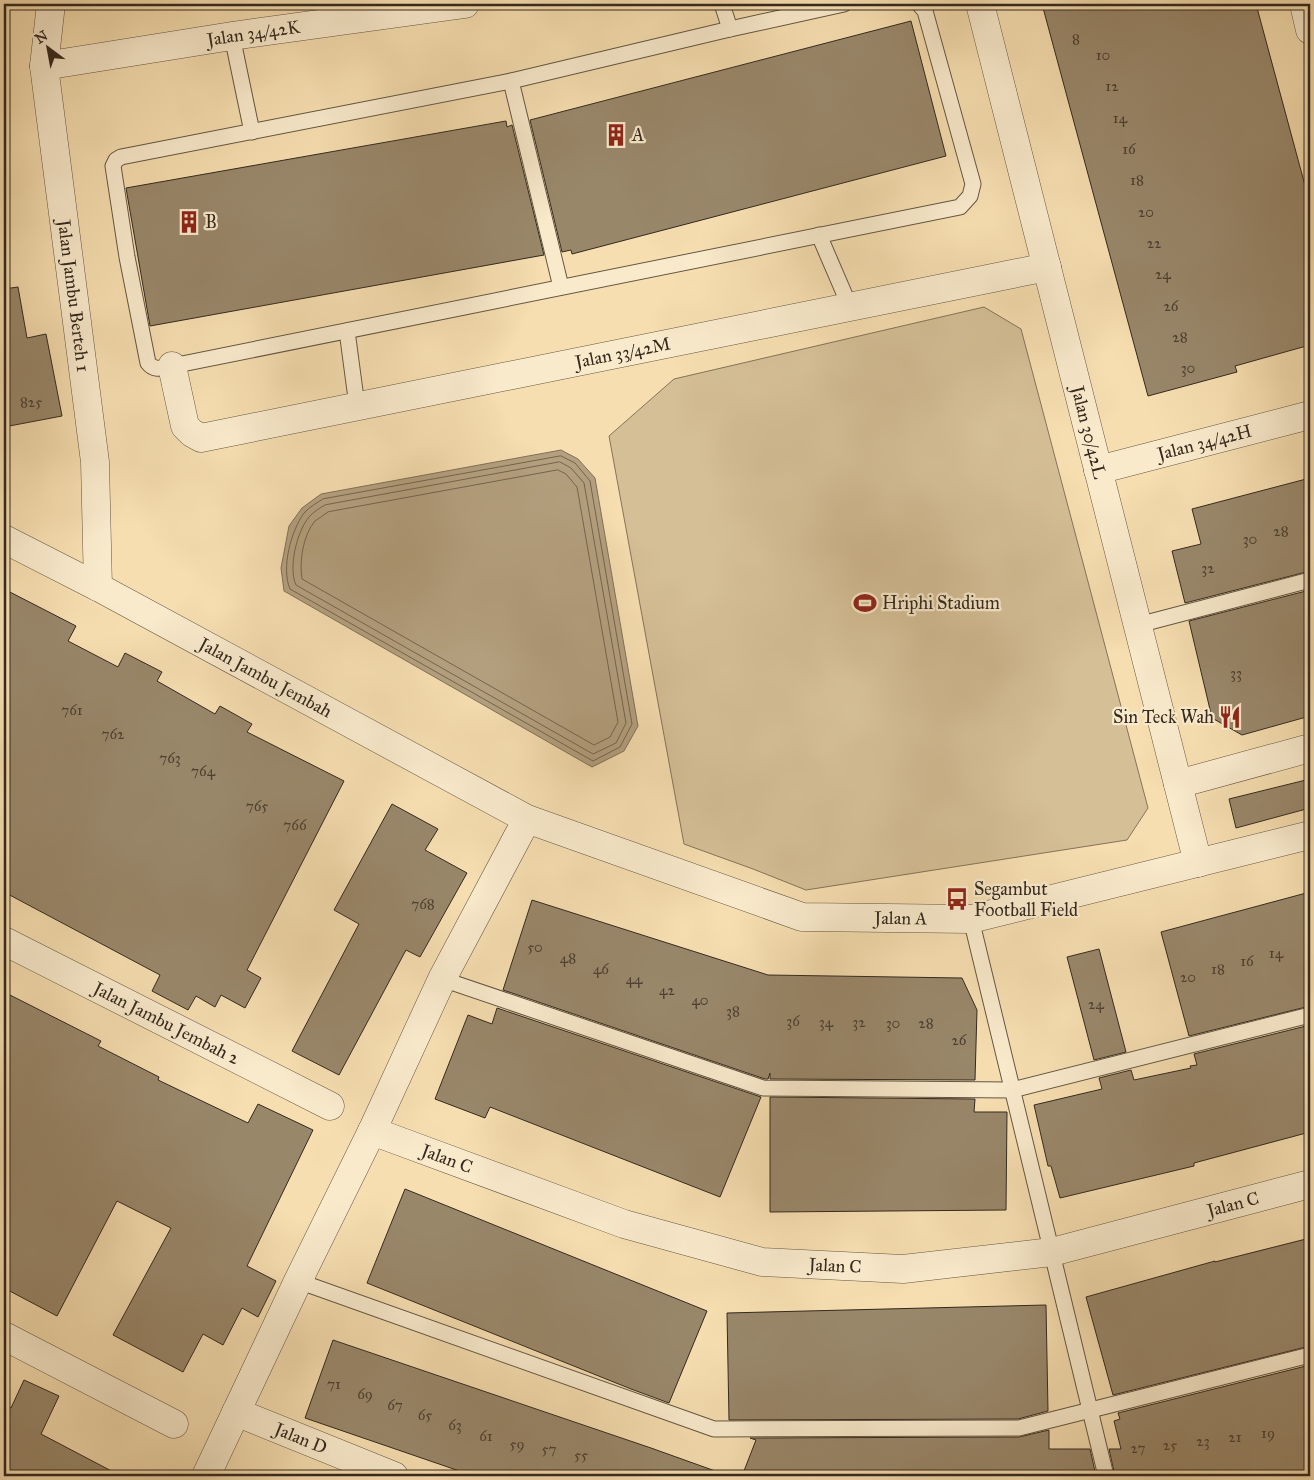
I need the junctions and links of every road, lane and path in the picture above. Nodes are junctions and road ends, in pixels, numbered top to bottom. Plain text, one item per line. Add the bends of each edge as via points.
1 (51, 4) edge
2 (465, 4) edge
3 (722, 4) edge
4 (844, 4) edge
5 (918, 4) edge
6 (980, 4) edge
7 (1304, 4) edge
8 (730, 28) junction
9 (1310, 30) edge
10 (232, 36) junction
11 (44, 66) junction
12 (511, 81) junction
13 (252, 132) junction
14 (819, 235) junction
15 (1047, 267) junction
16 (561, 287) junction
17 (850, 307) junction
18 (347, 331) junction
19 (172, 366) junction
20 (356, 406) junction
21 (1310, 415) edge
22 (1098, 470) junction
23 (4, 539) edge
24 (1310, 580) edge
25 (98, 588) junction
26 (1138, 625) junction
27 (1310, 748) edge
28 (1178, 784) junction
29 (527, 820) junction
30 (1310, 835) edge
31 (1198, 863) junction
32 (971, 919) junction
33 (4, 941) edge
34 (442, 979) junction
35 (1310, 1014) edge
36 (1012, 1090) junction
37 (330, 1106) dead end
38 (372, 1132) junction
39 (1310, 1184) edge
40 (1052, 1252) junction
41 (298, 1281) junction
42 (4, 1336) edge
43 (1310, 1355) edge
44 (1090, 1410) junction
45 (236, 1412) junction
46 (174, 1424) dead end
47 (206, 1476) edge
48 (394, 1476) edge
49 (1106, 1476) edge

1 - 11 street, Jalan Jambu Berteh 1
2 - 10 street, Jalan 34/42K
3 - 8 lane
4 - 8 lane
5 - 14 lane via 925,11 973,184 970,196 960,207
6 - 15 street, Jalan 30/42L
7 - 9 street
8 - 12 lane
10 - 11 street, Jalan 34/42K
10 - 13 lane
11 - 25 street, Jalan Jambu Berteh 1 via 95,462
12 - 13 lane
12 - 16 lane
13 - 19 lane via 120,156 113,166 148,363 157,368
14 - 16 lane
14 - 17 lane
15 - 17 street, Jalan 33/42M
15 - 22 street, Jalan 30/42L
16 - 18 lane
17 - 20 street, Jalan 33/42M
18 - 19 lane
18 - 20 lane
19 - 20 street, Jalan 33/42M via 185,426 201,438
21 - 22 street, Jalan 34/42H
22 - 26 street, Jalan 30/42L
23 - 25 street, Jalan Jambu Jembah
24 - 26 lane
25 - 29 street, Jalan Jambu Jembah
26 - 28 street, Jalan 30/42L
27 - 28 street
28 - 31 street, Jalan 30/42L
29 - 32 street, Jalan A via 802,917
29 - 34 street
30 - 31 street, Jalan A
31 - 32 street, Jalan A
32 - 36 lane
33 - 37 street, Jalan Jambu Jembah 2
34 - 36 lane via 763,1088
34 - 38 street
35 - 36 lane
36 - 40 lane
38 - 40 street, Jalan C via 624,1224 762,1262 904,1270
38 - 41 street
39 - 40 street, Jalan C
40 - 44 lane
41 - 44 lane via 714,1429 1019,1428
41 - 45 street
42 - 46 street
43 - 44 lane
44 - 49 lane
45 - 47 street
45 - 48 street, Jalan D

